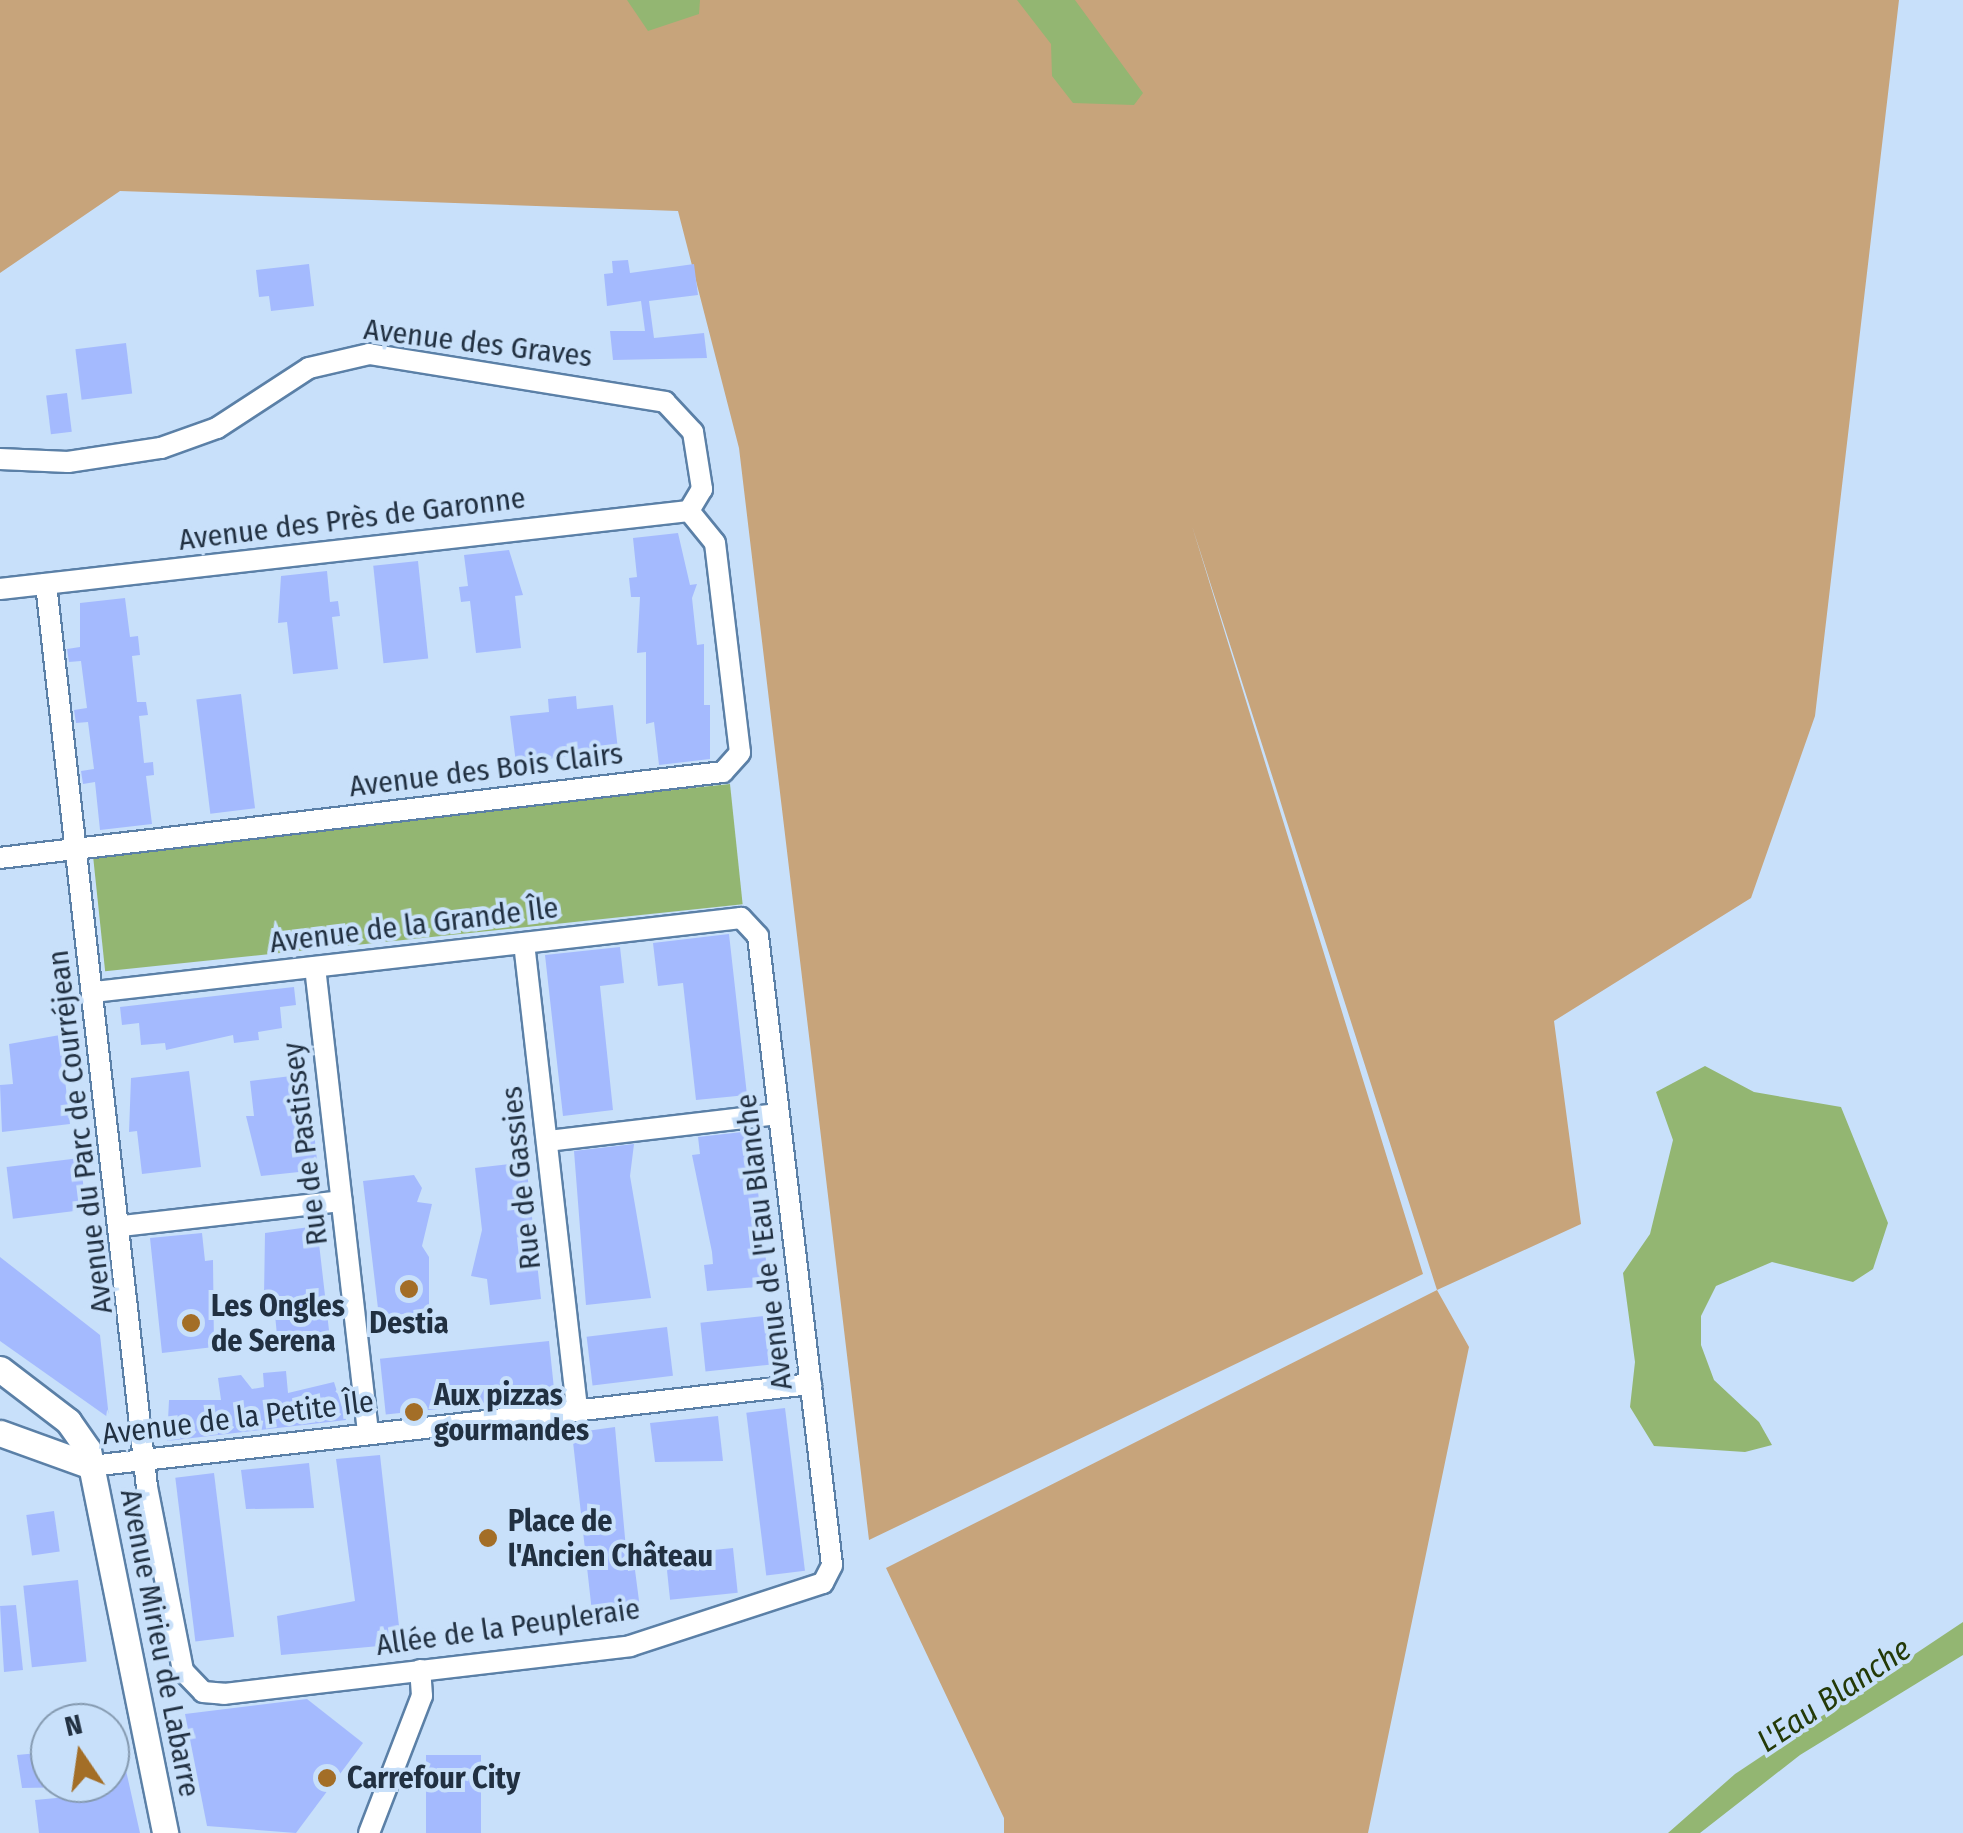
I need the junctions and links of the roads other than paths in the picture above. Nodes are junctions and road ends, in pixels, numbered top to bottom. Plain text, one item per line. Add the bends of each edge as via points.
1 (0, 459) edge
2 (697, 518) junction
3 (46, 584) junction
4 (0, 589) edge
5 (77, 848) junction
6 (0, 858) edge
7 (741, 918) joint
8 (524, 943) junction
9 (315, 967) junction
10 (95, 992) junction
11 (778, 1114) junction
12 (548, 1141) junction
13 (342, 1201) junction
14 (122, 1226) junction
15 (0, 1369) edge
16 (810, 1384) junction
17 (577, 1408) junction
18 (68, 1421) junction
19 (0, 1433) edge
20 (368, 1433) junction
21 (54, 1448) junction
22 (147, 1458) junction
23 (91, 1466) junction
24 (832, 1565) joint
25 (420, 1670) junction
26 (184, 1671) joint
27 (165, 1833) edge
28 (369, 1833) edge

1 - 2 street, Avenue des Graves via 68,462 161,448 217,428 309,368 369,354 665,402 693,432 702,489
2 - 3 street, Avenue des Près de Garonne
2 - 5 street, Avenue des Bois Clairs via 715,544 740,752 723,772
3 - 4 street, Avenue des Près de Garonne
3 - 5 street, Avenue du Parc de Courréjean
5 - 6 street, Avenue des Bois Clairs
5 - 10 street, Avenue du Parc de Courréjean
7 - 8 street, Avenue de la Grande Île
7 - 11 street, Avenue de l'Eau Blanche via 758,936
8 - 9 street, Avenue de la Grande Île
8 - 12 street, Rue de Gassies
9 - 10 street, Avenue de la Grande Île
9 - 13 street, Rue de Pastissey
10 - 14 street, Avenue du Parc de Courréjean
11 - 12 street
11 - 16 street, Avenue de l'Eau Blanche
12 - 17 street, Rue de Gassies
13 - 14 street
13 - 20 street, Rue de Pastissey
14 - 22 street, Avenue du Parc de Courréjean
15 - 18 street, Avenue Mirieu de Labarre
16 - 17 street, Avenue de la Petite Île
16 - 24 street, Avenue de l'Eau Blanche
17 - 20 street, Avenue de la Petite Île
18 - 21 street
18 - 23 street, Avenue Mirieu de Labarre
19 - 21 street, Avenue Mirieu de Labarre
20 - 22 street, Avenue de la Petite Île
21 - 23 street, Avenue Mirieu de Labarre
22 - 23 street, Avenue de la Petite Île
22 - 26 street, Avenue du Parc de Courréjean
23 - 27 street, Avenue Mirieu de Labarre
24 - 25 street, Allée de la Peupleraie via 811,1588 630,1646
25 - 26 street, Allée de la Peupleraie via 224,1694 203,1692
25 - 28 street via 422,1696

